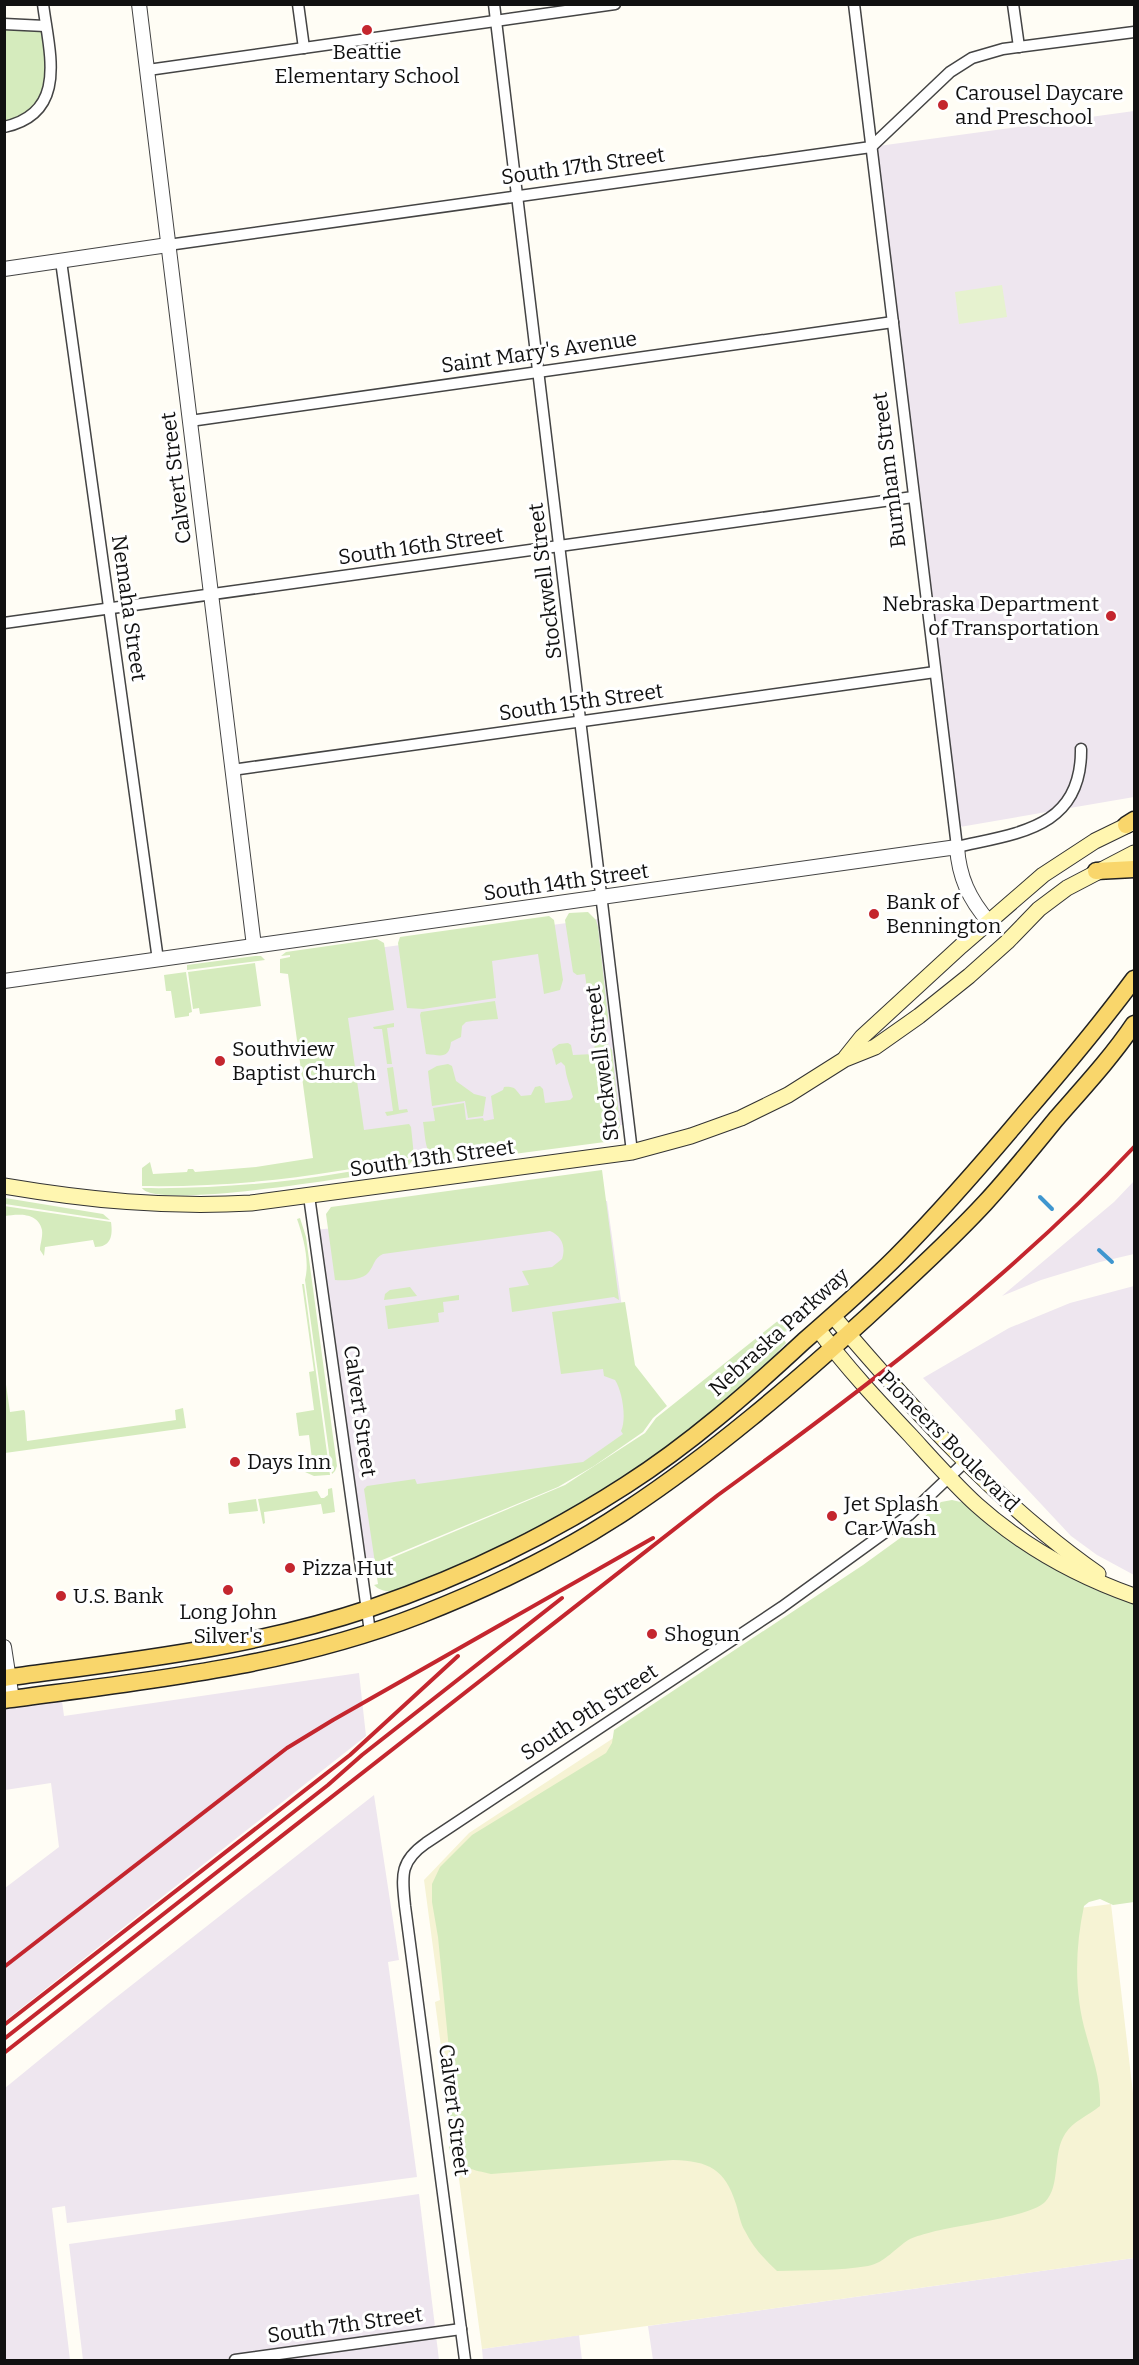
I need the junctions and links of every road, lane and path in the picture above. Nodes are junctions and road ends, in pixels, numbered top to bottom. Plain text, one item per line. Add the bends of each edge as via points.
1 (43, 4) edge
2 (139, 4) edge
3 (298, 4) edge
4 (495, 4) edge
5 (615, 4) edge
6 (854, 4) edge
7 (1013, 4) edge
8 (496, 21) junction
9 (4, 24) edge
10 (45, 26) junction
11 (1134, 32) edge
12 (1018, 47) junction
13 (304, 48) junction
14 (147, 69) junction
15 (4, 127) edge
16 (871, 147) junction
17 (518, 196) junction
18 (168, 245) junction
19 (61, 261) junction
20 (4, 269) edge
21 (893, 322) junction
22 (539, 371) junction
23 (190, 421) junction
24 (914, 497) junction
25 (560, 546) junction
26 (211, 595) junction
27 (110, 609) junction
28 (4, 623) edge
29 (935, 672) junction
30 (582, 721) junction
31 (1081, 749) dead end
32 (232, 770) junction
33 (1132, 822) edge
34 (957, 847) junction
35 (1134, 853) edge
36 (1134, 869) edge
37 (1096, 872) junction
38 (603, 898) junction
39 (989, 922) junction
40 (254, 946) junction
41 (158, 960) junction
42 (1134, 979) edge
43 (4, 981) edge
44 (1134, 1026) edge
45 (845, 1059) junction
46 (632, 1152) junction
47 (4, 1186) edge
48 (309, 1196) junction
49 (832, 1316) junction
50 (818, 1329) junction
51 (848, 1334) junction
52 (832, 1348) junction
53 (966, 1461) junction
54 (949, 1477) junction
55 (1133, 1596) edge
56 (367, 1609) junction
57 (370, 1632) junction
58 (4, 1647) edge
59 (7, 1677) edge
60 (8, 1700) edge
61 (405, 1864) joint
62 (461, 2329) junction
63 (235, 2361) edge
64 (465, 2361) edge

1 - 10 street
2 - 14 street, Calvert Street
3 - 13 street
4 - 8 street, Stockwell Street
5 - 8 street
6 - 16 street, Burnham Street
7 - 12 street
8 - 13 street
8 - 17 street, Stockwell Street
9 - 10 street
10 - 15 street via 51,79 46,99 24,122
11 - 12 street
12 - 16 street via 981,54 957,67
13 - 14 street
14 - 18 street, Calvert Street
16 - 17 street, South 17th Street
16 - 21 street, Burnham Street
17 - 18 street, South 17th Street
17 - 22 street, Stockwell Street
18 - 19 street, South 17th Street
18 - 23 street, Calvert Street
19 - 20 street, South 17th Street
19 - 27 street, Nemaha Street
21 - 22 street, Saint Mary's Avenue
21 - 24 street, Burnham Street
22 - 23 street, Saint Mary's Avenue
22 - 25 street, Stockwell Street
23 - 26 street, Calvert Street
24 - 25 street, South 16th Street
24 - 29 street, Burnham Street
25 - 26 street, South 16th Street
25 - 30 street, Stockwell Street
26 - 27 street, South 16th Street
26 - 32 street, Calvert Street
27 - 28 street, South 16th Street
27 - 41 street, Nemaha Street
29 - 30 street, South 15th Street
29 - 34 street, Burnham Street
30 - 32 street, South 15th Street
30 - 38 street, Stockwell Street
31 - 34 street, South 14th Street via 1076,786 1048,821
32 - 40 street, Calvert Street
33 - 39 main road, South 13th Street via 1068,858
34 - 38 street, South 14th Street
34 - 39 street, Burnham Street via 958,867 968,895
35 - 37 main road, South 13th Street
36 - 37 main road
37 - 45 main road, South 13th Street via 1039,909 1007,942 919,1016 875,1047
38 - 40 street, South 14th Street
38 - 46 street, Stockwell Street
39 - 45 main road, South 13th Street via 862,1037
40 - 41 street, South 14th Street
41 - 43 street, South 14th Street
42 - 49 main road, Nebraska Parkway via 1082,1047 958,1192
44 - 51 main road via 988,1200
45 - 46 main road, South 13th Street via 788,1095 741,1118
46 - 48 main road, South 13th Street
47 - 48 main road, South 13th Street via 83,1199 163,1205 218,1205
48 - 56 street, Calvert Street
49 - 50 main road, Nebraska Parkway
49 - 51 main road, Pioneers Boulevard
50 - 52 main road, Pioneers Boulevard
50 - 56 main road, Nebraska Parkway via 724,1412 618,1490 519,1546 434,1585
51 - 52 main road
51 - 53 main road, Pioneers Boulevard
52 - 54 main road, Pioneers Boulevard
52 - 57 main road via 721,1443 606,1523 520,1571
53 - 54 street, South 9th Street
53 - 55 main road, Pioneers Boulevard via 1038,1530
54 - 55 main road, Pioneers Boulevard via 976,1504 1033,1548 1080,1574
54 - 61 street, South 9th Street via 880,1538 426,1843
56 - 57 street, Calvert Street
56 - 59 main road, Nebraska Parkway via 236,1644
57 - 60 main road via 199,1674
58 - 59 street
59 - 60 street
61 - 62 street, Calvert Street via 405,1906
62 - 63 street, South 7th Street
62 - 64 street, Calvert Street

